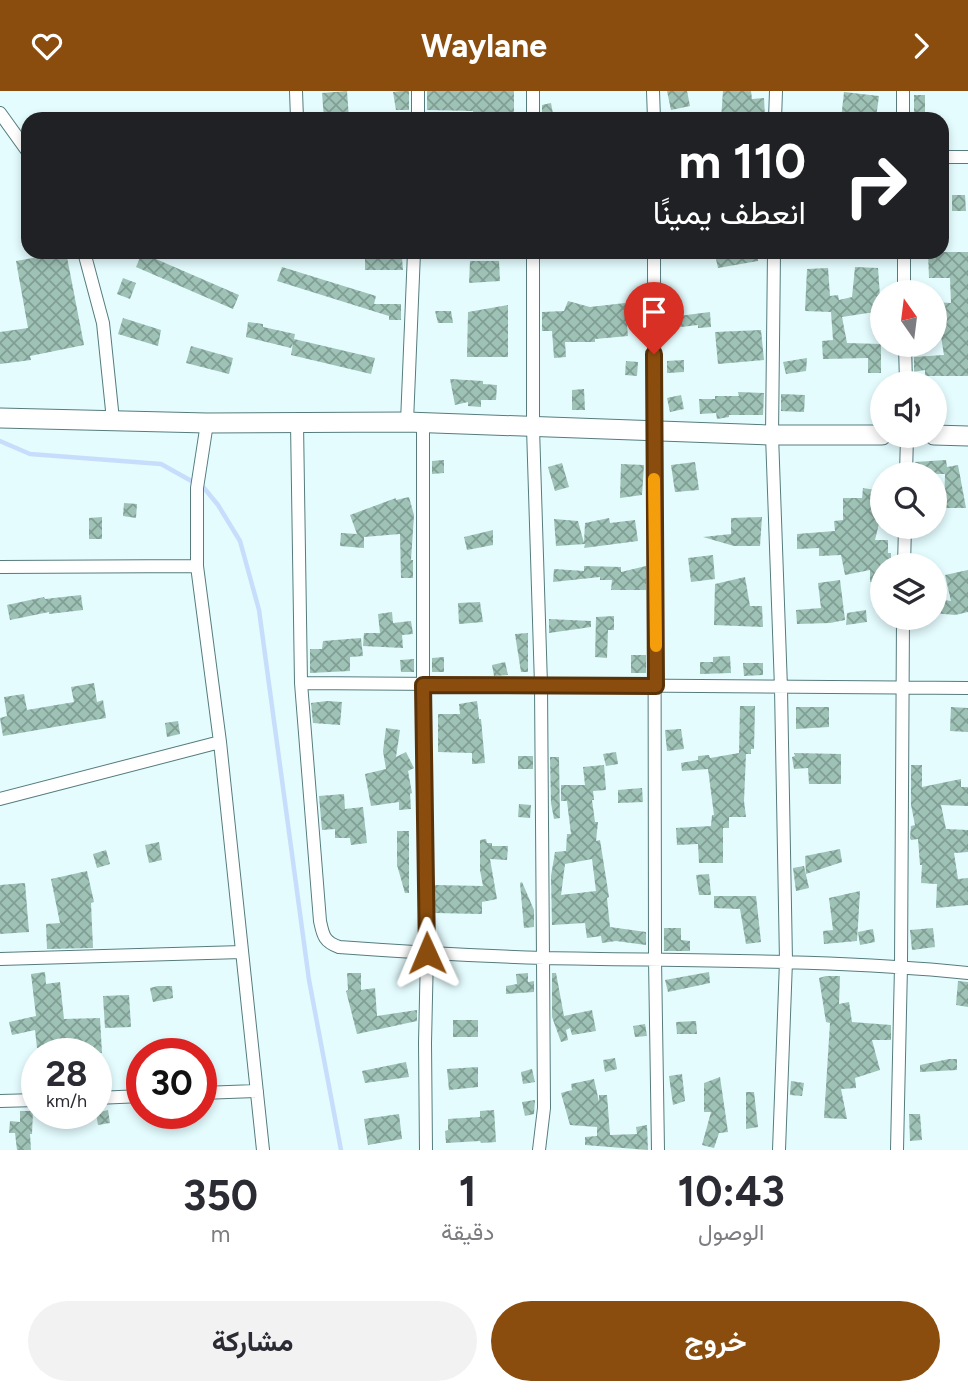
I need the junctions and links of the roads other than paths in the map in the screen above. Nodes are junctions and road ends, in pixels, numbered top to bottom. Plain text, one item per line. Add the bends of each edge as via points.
1 (296, 91) edge
2 (418, 91) edge
3 (533, 91) edge
4 (653, 91) edge
5 (775, 91) edge
6 (903, 91) edge
7 (297, 112) edge
8 (418, 112) edge
9 (533, 112) edge
10 (654, 112) edge
11 (775, 112) edge
12 (903, 112) edge
13 (0, 113) edge
14 (21, 142) edge
15 (949, 157) edge
16 (968, 157) edge
17 (86, 259) edge
18 (414, 259) edge
19 (533, 259) edge
20 (654, 259) edge
21 (774, 259) edge
22 (904, 259) edge
23 (904, 280) edge
24 (5, 418) edge
25 (113, 420) junction
26 (207, 423) junction
27 (297, 423) junction
28 (415, 423) junction
29 (533, 428) junction
30 (654, 431) junction
31 (772, 435) junction
32 (870, 435) edge
33 (947, 435) edge
34 (968, 436) edge
35 (197, 566) junction
36 (0, 567) edge
37 (902, 630) edge
38 (301, 683) junction
39 (423, 685) junction
40 (541, 685) junction
41 (656, 686) junction
42 (901, 687) junction
43 (781, 688) junction
44 (968, 688) edge
45 (220, 742) junction
46 (0, 799) edge
47 (242, 952) junction
48 (427, 953) junction
49 (543, 958) junction
50 (0, 959) edge
51 (655, 959) junction
52 (786, 961) junction
53 (901, 966) junction
54 (968, 972) edge
55 (257, 1091) junction
56 (217, 1092) edge
57 (21, 1100) edge
58 (0, 1101) edge
59 (264, 1150) edge
60 (426, 1150) edge
61 (539, 1150) edge
62 (658, 1150) edge
63 (779, 1150) edge
64 (897, 1150) edge

1 - 7 street
2 - 8 street
3 - 9 street
4 - 10 street
5 - 11 street
6 - 12 street
13 - 14 street
15 - 16 street
17 - 25 street via 103,323
18 - 28 street
19 - 29 street
20 - 30 street
21 - 31 street
22 - 23 street
24 - 25 street
25 - 26 street
26 - 27 street
26 - 35 street via 197,488
27 - 28 street
27 - 38 street
28 - 29 street
28 - 39 street
29 - 30 street
29 - 40 street
30 - 31 street
30 - 41 street
31 - 32 street
31 - 43 street
33 - 34 street
35 - 36 street
35 - 45 street
37 - 42 street
38 - 39 street
38 - 48 street via 323,935 327,943 339,947
39 - 40 street
39 - 48 street
40 - 41 street
40 - 49 street
41 - 43 street
41 - 51 street
42 - 43 street
42 - 44 street
42 - 53 street
43 - 52 street
45 - 46 street
45 - 47 street
47 - 50 street
47 - 55 street
48 - 49 street
48 - 60 street
49 - 51 street
49 - 61 street via 544,1108
51 - 52 street
51 - 62 street
52 - 53 street
52 - 63 street
53 - 54 street
53 - 64 street
55 - 56 street
55 - 59 street
57 - 58 street

